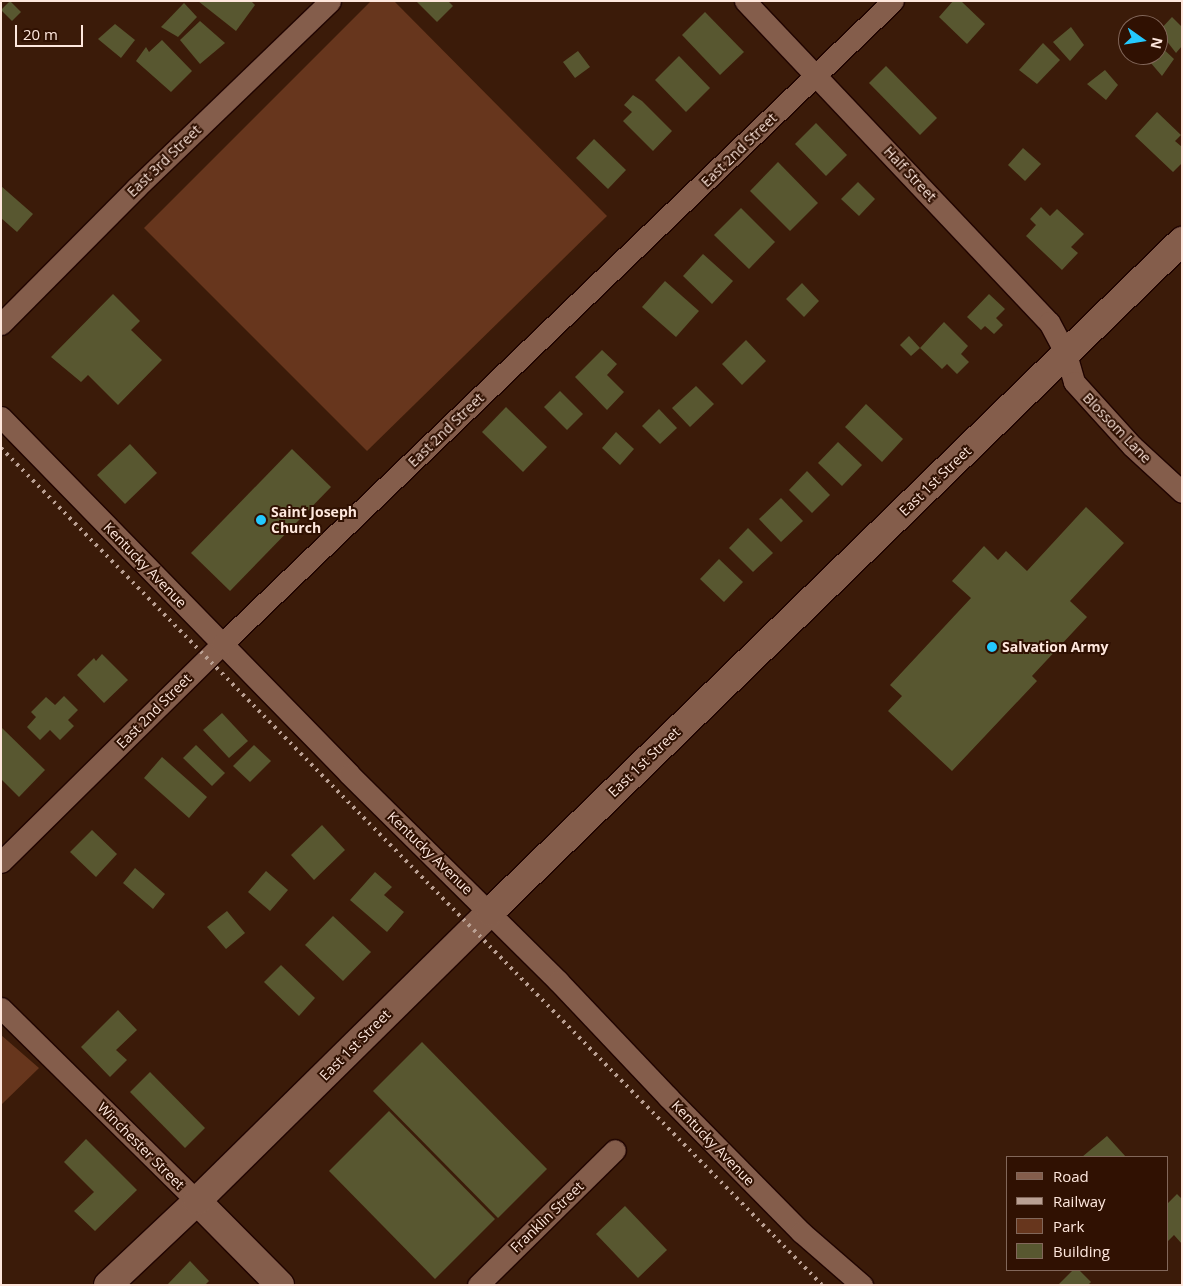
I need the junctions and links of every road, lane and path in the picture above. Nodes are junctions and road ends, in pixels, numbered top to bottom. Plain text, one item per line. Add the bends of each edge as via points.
1 (330, 1) edge
2 (745, 1) edge
3 (893, 1) edge
4 (817, 75) junction
5 (1182, 241) edge
6 (1, 324) edge
7 (1066, 354) junction
8 (1, 417) edge
9 (1182, 492) edge
10 (222, 644) junction
11 (1, 862) edge
12 (490, 912) junction
13 (1, 1008) edge
14 (615, 1150) dead end
15 (197, 1201) junction
16 (108, 1285) edge
17 (280, 1285) edge
18 (478, 1285) edge
19 (862, 1285) edge

1 - 6 street, East 3rd Street
2 - 4 street, Half Street
3 - 4 street, East 2nd Street
4 - 7 street, Half Street via 1049,322
4 - 10 street, East 2nd Street
5 - 7 street, East 1st Street
7 - 9 street, Blossom Lane via 1074,382 1132,446
7 - 12 street, East 1st Street
8 - 10 street, Kentucky Avenue
10 - 11 street, East 2nd Street
10 - 12 street, Kentucky Avenue
12 - 15 street, East 1st Street
12 - 19 street, Kentucky Avenue via 800,1232
13 - 15 street, Winchester Street
14 - 18 street, Franklin Street
15 - 16 street, East 1st Street
15 - 17 street, Winchester Street

